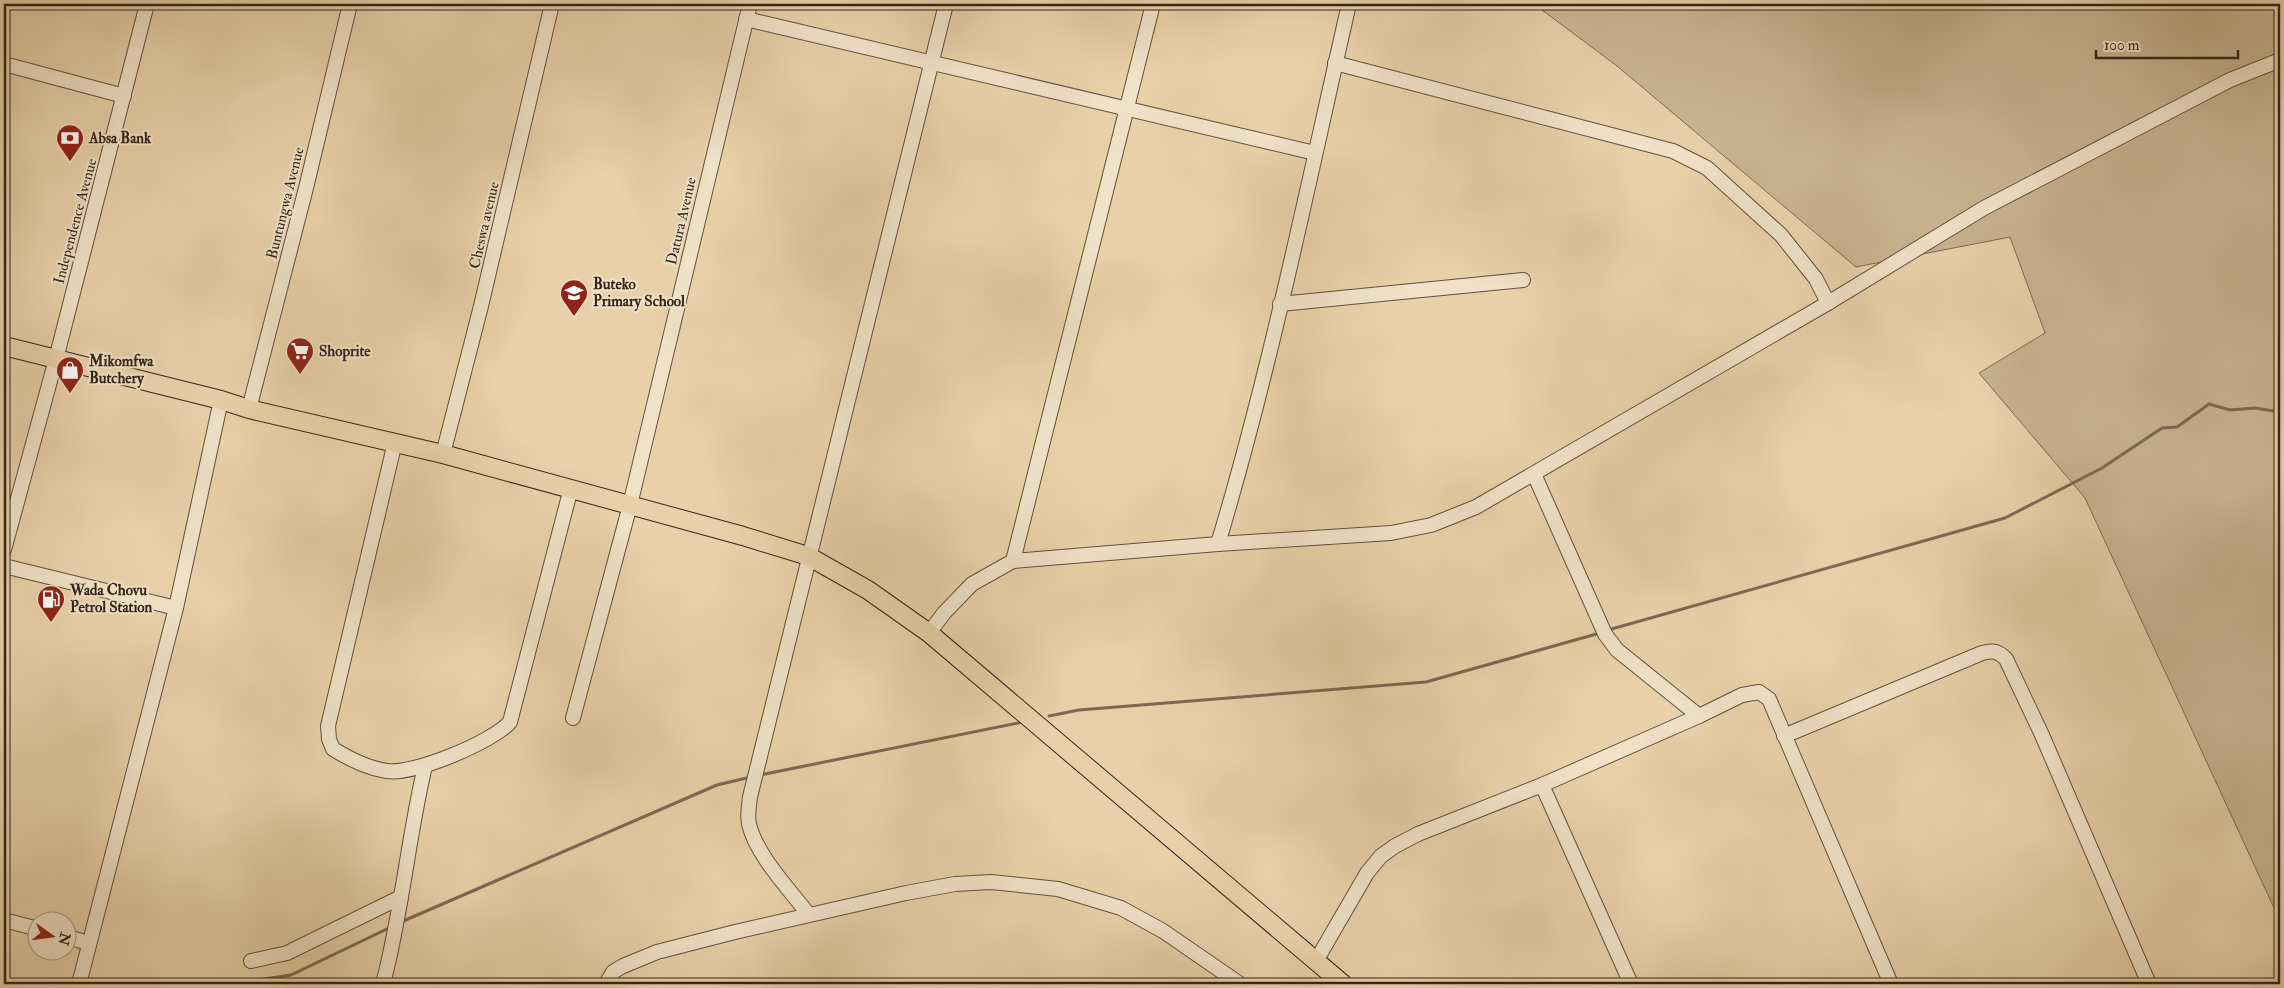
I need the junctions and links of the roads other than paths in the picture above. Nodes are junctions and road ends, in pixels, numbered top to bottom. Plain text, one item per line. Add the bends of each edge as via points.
1 (147, 4) edge
2 (350, 4) edge
3 (552, 4) edge
4 (750, 4) edge
5 (946, 4) edge
6 (1153, 4) edge
7 (1349, 4) edge
8 (746, 19) junction
9 (2280, 60) edge
10 (931, 62) junction
11 (1335, 63) junction
12 (4, 64) edge
13 (124, 96) junction
14 (1126, 109) junction
15 (1315, 154) junction
16 (1523, 280) dead end
17 (1828, 303) junction
18 (1280, 304) junction
19 (4, 346) edge
20 (56, 359) junction
21 (221, 400) junction
22 (249, 409) junction
23 (395, 442) junction
24 (443, 454) junction
25 (1534, 474) junction
26 (571, 488) junction
27 (630, 505) junction
28 (1218, 544) junction
29 (4, 550) edge
30 (808, 556) junction
31 (1013, 562) junction
32 (4, 566) edge
33 (176, 608) junction
34 (929, 633) junction
35 (1699, 716) junction
36 (572, 718) dead end
37 (1784, 736) junction
38 (425, 766) junction
39 (1542, 785) junction
40 (401, 897) junction
41 (809, 915) junction
42 (4, 920) edge
43 (28, 926) edge
44 (78, 940) edge
45 (88, 943) junction
46 (251, 961) dead end
47 (1316, 961) junction
48 (79, 984) edge
49 (383, 984) edge
50 (606, 984) edge
51 (1240, 984) edge
52 (1343, 984) edge
53 (1631, 984) edge
54 (1891, 984) edge
55 (2149, 984) edge

1 - 13 street, Independence Avenue
2 - 22 street, Buntungwa Avenue
3 - 24 street, Cheswa avenue
4 - 8 street, Datura Avenue
5 - 10 street
6 - 14 street
7 - 11 street
8 - 10 street
8 - 27 street, Datura Avenue
9 - 17 street via 2230,80 1984,208
10 - 14 street
10 - 30 street
11 - 15 street
11 - 17 street via 1673,151 1707,168 1782,235 1816,279
12 - 13 street
13 - 20 street, Independence Avenue
14 - 15 street
14 - 31 street
15 - 18 street
16 - 18 street
17 - 25 street
18 - 28 street via 1241,468
19 - 20 main road
20 - 21 main road
20 - 29 street, Independence Avenue
21 - 22 main road
21 - 33 street
22 - 23 main road
23 - 24 main road
23 - 38 street via 332,707 329,739 333,749 366,766 394,771
24 - 26 main road
25 - 28 street via 1476,507 1430,525 1391,533
25 - 35 street via 1605,634 1617,650
26 - 27 main road
26 - 38 street via 510,722 487,740
27 - 30 main road
27 - 36 street, Datura Avenue
28 - 31 street
30 - 34 main road via 868,590
30 - 41 street via 754,777 748,816 751,831 763,853
31 - 34 street via 972,584
32 - 33 street
33 - 45 street
34 - 47 main road
35 - 37 street via 1742,695 1758,692 1769,699
35 - 39 street
37 - 54 street
37 - 55 street via 1982,653 1999,653 2006,659 2042,735
38 - 40 street
39 - 47 street via 1418,834 1381,856 1367,873
39 - 53 street
40 - 46 street via 287,953
40 - 49 street
41 - 50 street via 658,952 613,972
41 - 51 street via 955,884 1000,882 1058,889 1121,908 1151,924
42 - 43 street
44 - 45 street
45 - 48 street
47 - 52 main road

